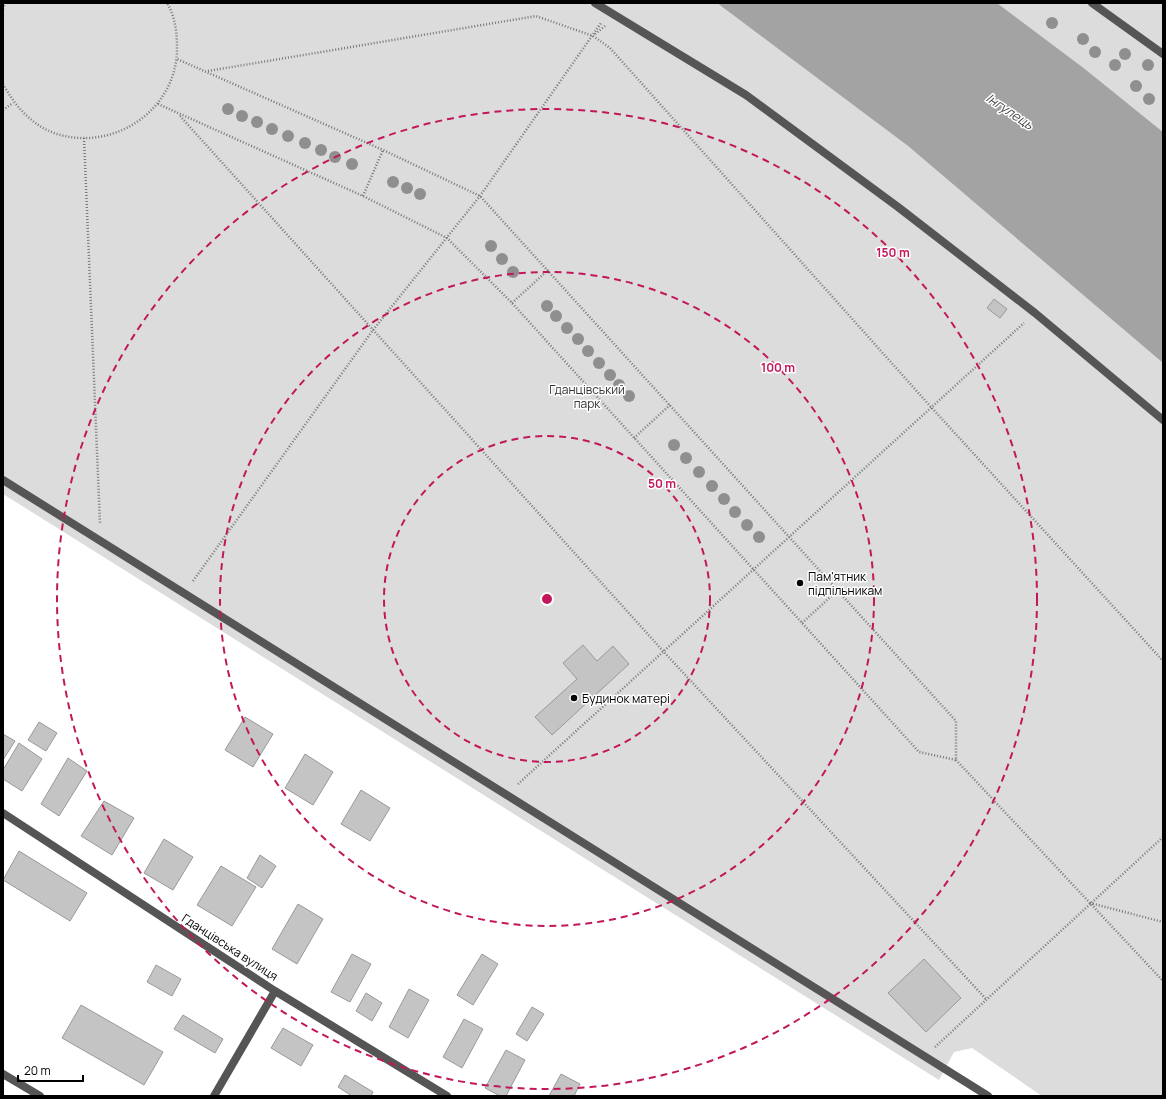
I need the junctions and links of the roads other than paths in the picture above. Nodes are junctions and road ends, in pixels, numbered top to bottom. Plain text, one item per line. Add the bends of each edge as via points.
1 (596, 3) edge
2 (1092, 3) edge
3 (1163, 54) edge
4 (1163, 420) edge
5 (3, 480) edge
6 (3, 813) edge
7 (275, 991) junction
8 (3, 1074) edge
9 (40, 1096) edge
10 (214, 1096) edge
11 (447, 1096) edge
12 (988, 1096) edge

1 - 4 street via 746,95 898,207 1035,313
2 - 3 street
5 - 12 street
6 - 7 street, Гданцівська вулиця
7 - 10 street
7 - 11 street, Гданцівська вулиця
8 - 9 street

